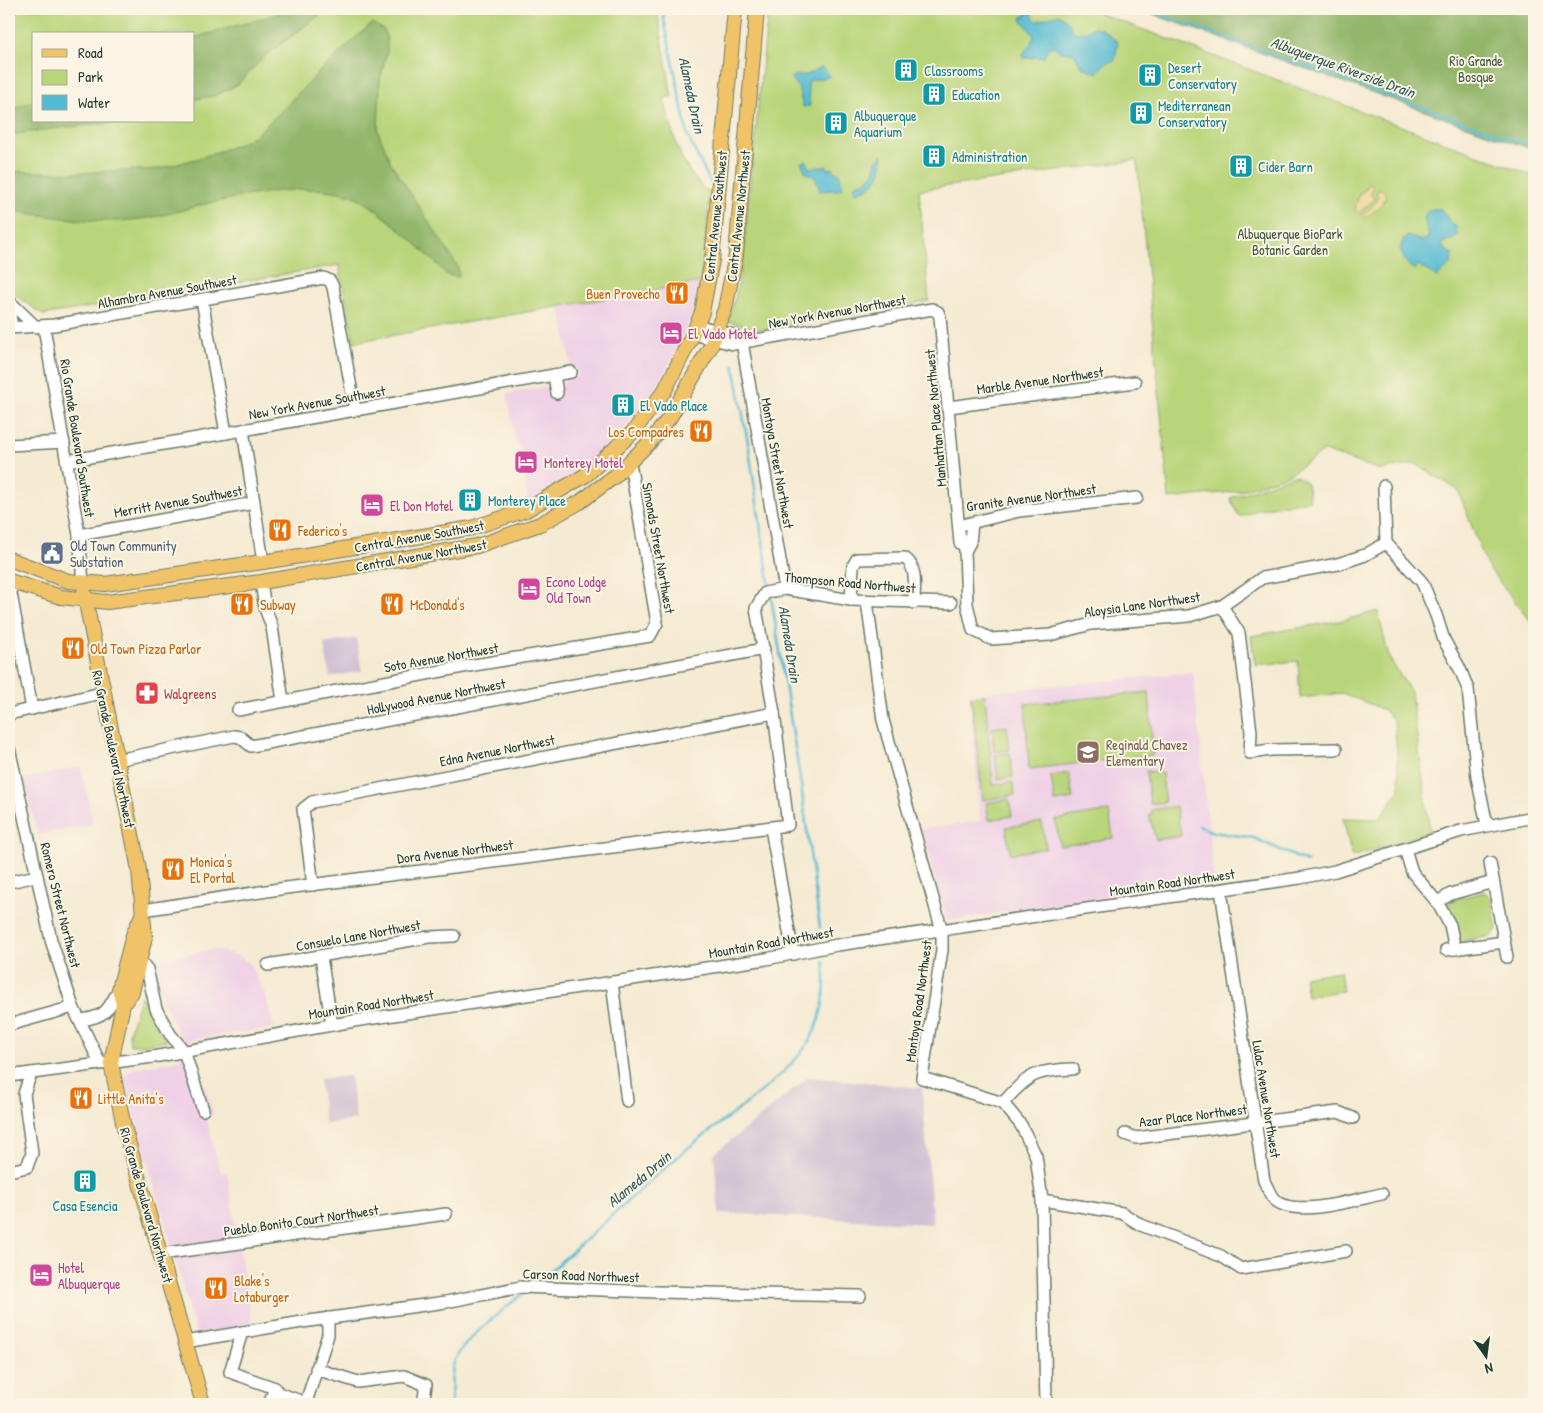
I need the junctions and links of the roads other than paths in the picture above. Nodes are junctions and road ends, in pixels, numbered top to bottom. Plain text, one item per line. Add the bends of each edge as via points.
1 (735, 9) edge
2 (757, 9) edge
3 (202, 300) junction
4 (9, 301) edge
5 (9, 309) edge
6 (938, 312) joint
7 (10, 327) edge
8 (40, 327) junction
9 (695, 330) junction
10 (715, 335) junction
11 (742, 342) junction
12 (571, 372) dead end
13 (554, 375) junction
14 (1135, 382) dead end
15 (557, 393) dead end
16 (949, 407) junction
17 (356, 410) junction
18 (243, 430) junction
19 (226, 433) junction
20 (64, 442) junction
21 (9, 445) edge
22 (67, 461) junction
23 (630, 463) junction
24 (1384, 486) dead end
25 (1137, 498) dead end
26 (254, 502) junction
27 (960, 521) junction
28 (972, 524) junction
29 (79, 535) junction
30 (1386, 543) junction
31 (965, 547) junction
32 (9, 560) edge
33 (263, 562) junction
34 (9, 582) edge
35 (261, 582) junction
36 (83, 583) junction
37 (782, 590) junction
38 (851, 600) junction
39 (85, 601) junction
40 (867, 601) junction
41 (914, 603) junction
42 (951, 603) dead end
43 (1222, 606) junction
44 (13, 632) edge
45 (650, 636) joint
46 (764, 649) junction
47 (102, 693) junction
48 (283, 701) junction
49 (32, 709) junction
50 (238, 710) dead end
51 (774, 713) junction
52 (9, 714) edge
53 (9, 748) edge
54 (1336, 749) dead end
55 (117, 760) junction
56 (11, 768) edge
57 (1534, 817) edge
58 (1487, 825) junction
59 (770, 828) junction
60 (1405, 849) junction
61 (1490, 863) dead end
62 (37, 876) junction
63 (9, 882) edge
64 (1493, 882) junction
65 (313, 884) junction
66 (1221, 890) junction
67 (1437, 902) junction
68 (143, 912) junction
69 (942, 931) junction
70 (454, 936) dead end
71 (1504, 942) junction
72 (793, 954) junction
73 (321, 957) junction
74 (1507, 957) dead end
75 (140, 961) junction
76 (268, 965) dead end
77 (612, 982) junction
78 (119, 989) junction
79 (123, 1004) junction
80 (73, 1007) junction
81 (81, 1020) junction
82 (9, 1025) edge
83 (332, 1025) junction
84 (184, 1051) junction
85 (105, 1063) junction
86 (1073, 1069) dead end
87 (31, 1073) junction
88 (9, 1076) edge
89 (627, 1101) dead end
90 (1004, 1103) junction
91 (203, 1110) dead end
92 (1354, 1118) dead end
93 (1255, 1122) junction
94 (1125, 1134) dead end
95 (9, 1171) edge
96 (1382, 1194) dead end
97 (1042, 1200) junction
98 (446, 1214) dead end
99 (1346, 1251) dead end
100 (161, 1254) junction
101 (860, 1296) dead end
102 (328, 1318) junction
103 (242, 1332) junction
104 (185, 1342) junction
105 (316, 1369) junction
106 (275, 1388) junction
107 (203, 1404) edge
108 (269, 1404) edge
109 (308, 1404) edge
110 (423, 1404) edge
111 (1046, 1404) edge

1 - 9 main road, Central Avenue Southwest via 712,260
2 - 10 main road, Central Avenue Northwest via 736,255 725,310
3 - 8 street, Alhambra Avenue Southwest
3 - 17 street, Alhambra Avenue Southwest via 320,278 330,281
3 - 19 street
4 - 8 street
5 - 7 street
6 - 11 street, New York Avenue Northwest via 932,310
6 - 16 street, Manhattan Place Northwest
7 - 8 street, Alhambra Avenue Southwest
8 - 20 street, Rio Grande Boulevard Southwest
9 - 10 street
9 - 33 main road, Central Avenue Southwest via 665,390 632,432 586,475 542,502 512,516 472,528
10 - 11 street via 733,335
10 - 23 main road, Central Avenue Northwest via 670,417
11 - 37 street, Montoya Street Northwest
12 - 13 street, New York Avenue Southwest
13 - 15 street
13 - 17 street, New York Avenue Southwest
14 - 16 street, Marble Avenue Northwest
16 - 27 street, Manhattan Place Northwest
17 - 18 street, New York Avenue Southwest
18 - 19 street, New York Avenue Southwest
18 - 26 street
19 - 22 street, New York Avenue Southwest
20 - 21 street
20 - 22 street, Rio Grande Boulevard Southwest
22 - 29 street, Rio Grande Boulevard Southwest
23 - 35 main road, Central Avenue Northwest via 598,490 558,515 501,539 477,546
23 - 45 street, Simonds Street Northwest via 657,623
24 - 30 street
25 - 28 street, Granite Avenue Northwest via 1019,511
26 - 29 street, Merritt Avenue Southwest
26 - 33 street
27 - 28 street, Granite Avenue Northwest
27 - 31 street, Aloysia Lane Northwest via 960,543
28 - 31 street, Aloysia Lane Northwest via 970,542
29 - 36 street, Rio Grande Boulevard Southwest
30 - 43 street, Aloysia Lane Northwest via 1365,555 1338,564 1262,578
30 - 58 street via 1422,582 1444,640 1468,689 1477,777
31 - 43 street, Aloysia Lane Northwest via 967,604 973,630 992,638 1050,635 1091,624 1189,616
32 - 36 main road, Central Avenue Southwest via 52,577
33 - 36 main road, Central Avenue Southwest via 105,584
34 - 39 main road, Central Avenue Northwest
34 - 44 street
35 - 39 main road, Central Avenue Northwest via 107,602
35 - 48 street
36 - 39 main road, Rio Grande Boulevard Northwest
37 - 38 street, Thompson Road Northwest
37 - 46 street, Thompson Road Northwest via 765,593 756,608
38 - 40 street, Thompson Road Northwest
38 - 41 street via 853,566 857,559 904,558 912,566
39 - 47 main road, Rio Grande Boulevard Northwest
40 - 41 street, Thompson Road Northwest
40 - 69 street, Montoya Road Northwest via 883,720
41 - 42 street, Thompson Road Northwest
43 - 54 street via 1238,633 1250,753
44 - 49 street
45 - 48 street, Soto Avenue Northwest
46 - 51 street
46 - 55 street, Hollywood Avenue Northwest via 251,746 234,736
47 - 49 street
47 - 55 main road, Rio Grande Boulevard Northwest
48 - 50 street, Soto Avenue Northwest
49 - 52 street
51 - 59 street via 788,825
51 - 65 street, Edna Avenue Northwest via 312,802 303,809
53 - 56 street, Romero Street Northwest
55 - 68 main road, Rio Grande Boulevard Northwest via 139,870
56 - 62 street, Romero Street Northwest
57 - 58 street, Mountain Road Northwest
58 - 60 street, Mountain Road Northwest
59 - 65 street, Dora Avenue Northwest
59 - 72 street
60 - 66 street, Mountain Road Northwest via 1335,872
60 - 67 street via 1412,872
61 - 64 street
62 - 63 street
62 - 80 street, Romero Street Northwest via 51,940
64 - 67 street
64 - 71 street
65 - 68 street, Dora Avenue Northwest
66 - 69 street, Mountain Road Northwest
66 - 93 street, Lulac Avenue Northwest
67 - 71 street via 1450,925 1450,949
68 - 75 main road, Rio Grande Boulevard Northwest via 145,937
68 - 78 main road, Rio Grande Boulevard Northwest via 133,935
69 - 72 street, Mountain Road Northwest
69 - 90 street, Montoya Road Northwest via 942,950 922,1078
70 - 73 street, Consuelo Lane Northwest via 429,937
71 - 74 street
72 - 77 street, Mountain Road Northwest
73 - 76 street, Consuelo Lane Northwest
73 - 83 street
75 - 79 main road, Rio Grande Boulevard Northwest via 132,992
75 - 84 street via 146,968 156,1009
77 - 83 street, Mountain Road Northwest
77 - 89 street
78 - 79 main road, Rio Grande Boulevard Northwest
78 - 81 street via 107,1012 97,1018
79 - 85 main road, Rio Grande Boulevard Northwest
80 - 81 street, Romero Street Northwest
80 - 82 street
81 - 85 street, Romero Street Northwest
83 - 84 street, Mountain Road Northwest
84 - 85 street, Mountain Road Northwest
84 - 91 street
85 - 87 street, Mountain Road Northwest
85 - 100 main road, Rio Grande Boulevard Northwest
86 - 90 street via 1052,1069 1025,1078
87 - 88 street, Mountain Road Northwest
87 - 95 street via 24,1094 31,1160 27,1166
90 - 97 street via 1021,1125 1036,1156
92 - 93 street, Azar Place Northwest via 1338,1112
93 - 94 street, Azar Place Northwest via 1136,1138
93 - 96 street, Lulac Avenue Northwest via 1264,1180 1274,1198 1287,1207 1305,1209
97 - 99 street via 1122,1214 1141,1225 1221,1256 1241,1269
97 - 111 street
98 - 100 street, Pueblo Bonito Court Northwest
100 - 104 main road, Rio Grande Boulevard Northwest
101 - 102 street, Carson Road Northwest via 521,1286 446,1302
102 - 103 street, Carson Road Northwest
102 - 105 street via 329,1330
103 - 104 street, Carson Road Northwest
103 - 106 street via 230,1372
104 - 107 main road, Rio Grande Boulevard Northwest
105 - 109 street
105 - 110 street via 358,1382 404,1376 426,1385
106 - 108 street
106 - 109 street via 278,1393

